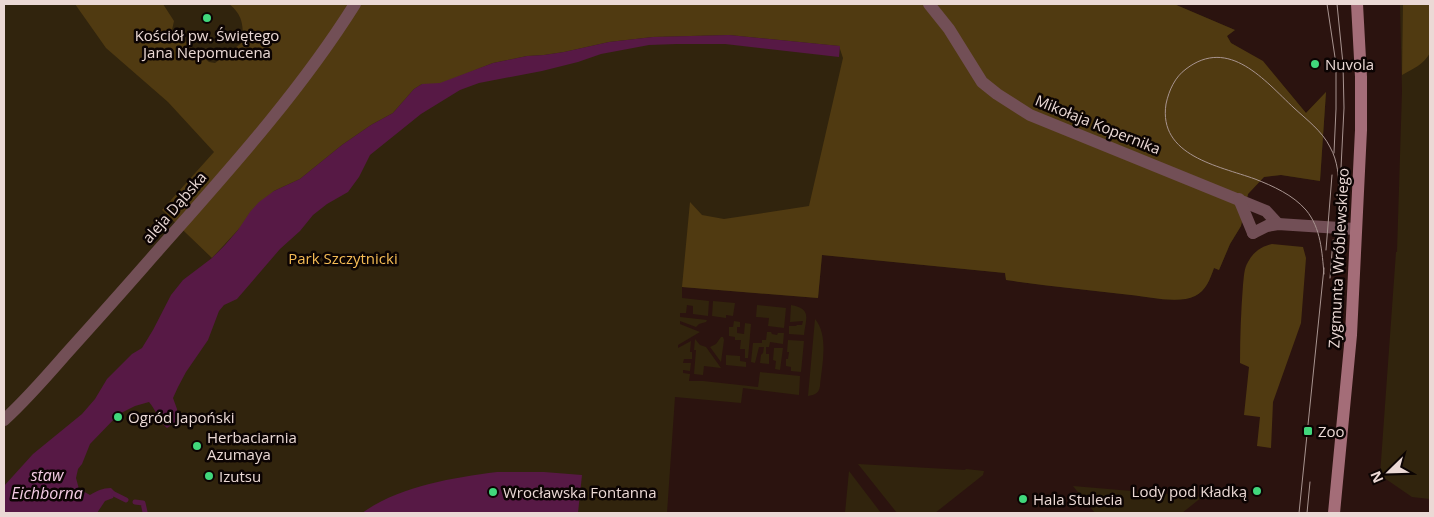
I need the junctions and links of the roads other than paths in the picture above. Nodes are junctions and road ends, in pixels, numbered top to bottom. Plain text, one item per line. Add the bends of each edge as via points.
1 (355, 4) edge
2 (929, 4) edge
3 (1357, 4) edge
4 (1239, 199) junction
5 (1278, 224) junction
6 (1355, 229) junction
7 (4, 420) edge
8 (1334, 513) edge

1 - 7 street, aleja Dąbska via 274,117 111,304
2 - 4 street, Mikołaja Kopernika via 982,82 1009,103 1030,115
3 - 6 main road, Zygmunta Wróblewskiego via 1361,130
4 - 5 street, Mikołaja Kopernika via 1266,210
4 - 5 street via 1253,233
5 - 6 street
6 - 8 main road, Zygmunta Wróblewskiego via 1351,335

